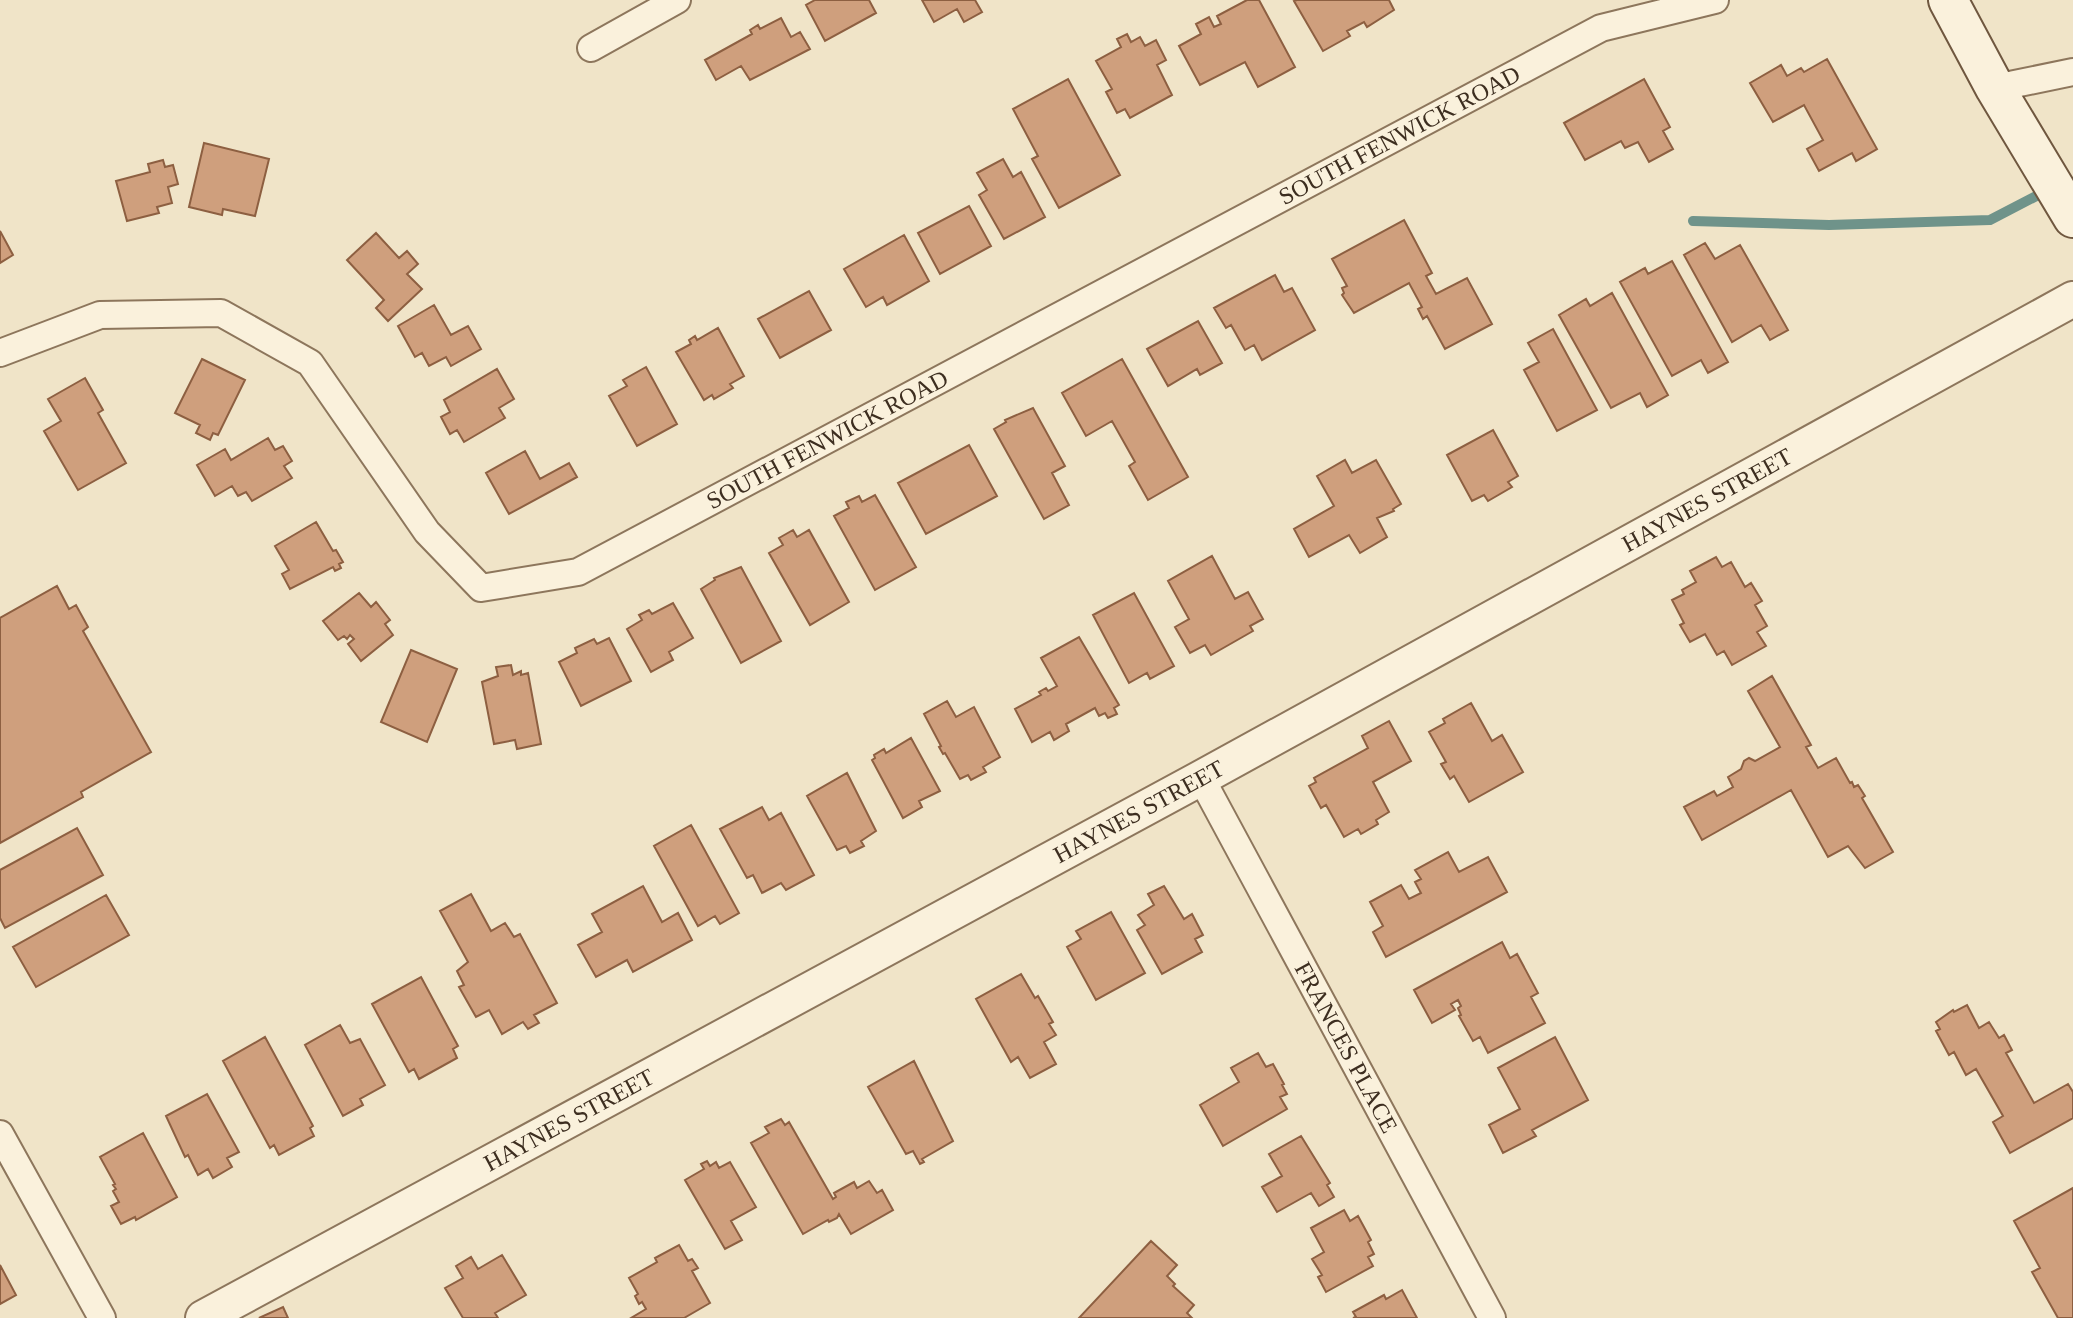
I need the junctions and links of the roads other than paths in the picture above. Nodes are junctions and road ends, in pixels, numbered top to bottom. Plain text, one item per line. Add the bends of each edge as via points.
1 (677, 0) edge
2 (1715, 0) edge
3 (1948, 0) edge
4 (591, 48) dead end
5 (2073, 72) edge
6 (1995, 88) junction
7 (2073, 218) edge
8 (2073, 299) edge
9 (0, 353) edge
10 (1201, 778) junction
11 (0, 1134) edge
12 (102, 1318) edge
13 (203, 1318) edge
14 (1492, 1318) edge

1 - 4 street
2 - 9 street, SOUTH FENWICK ROAD via 1601,28 578,572 481,588 427,532 310,363 221,313 100,315
3 - 6 main road
5 - 6 street
6 - 7 main road
8 - 10 street, HAYNES STREET
10 - 13 street, HAYNES STREET
10 - 14 street, FRANCES PLACE
11 - 12 street

